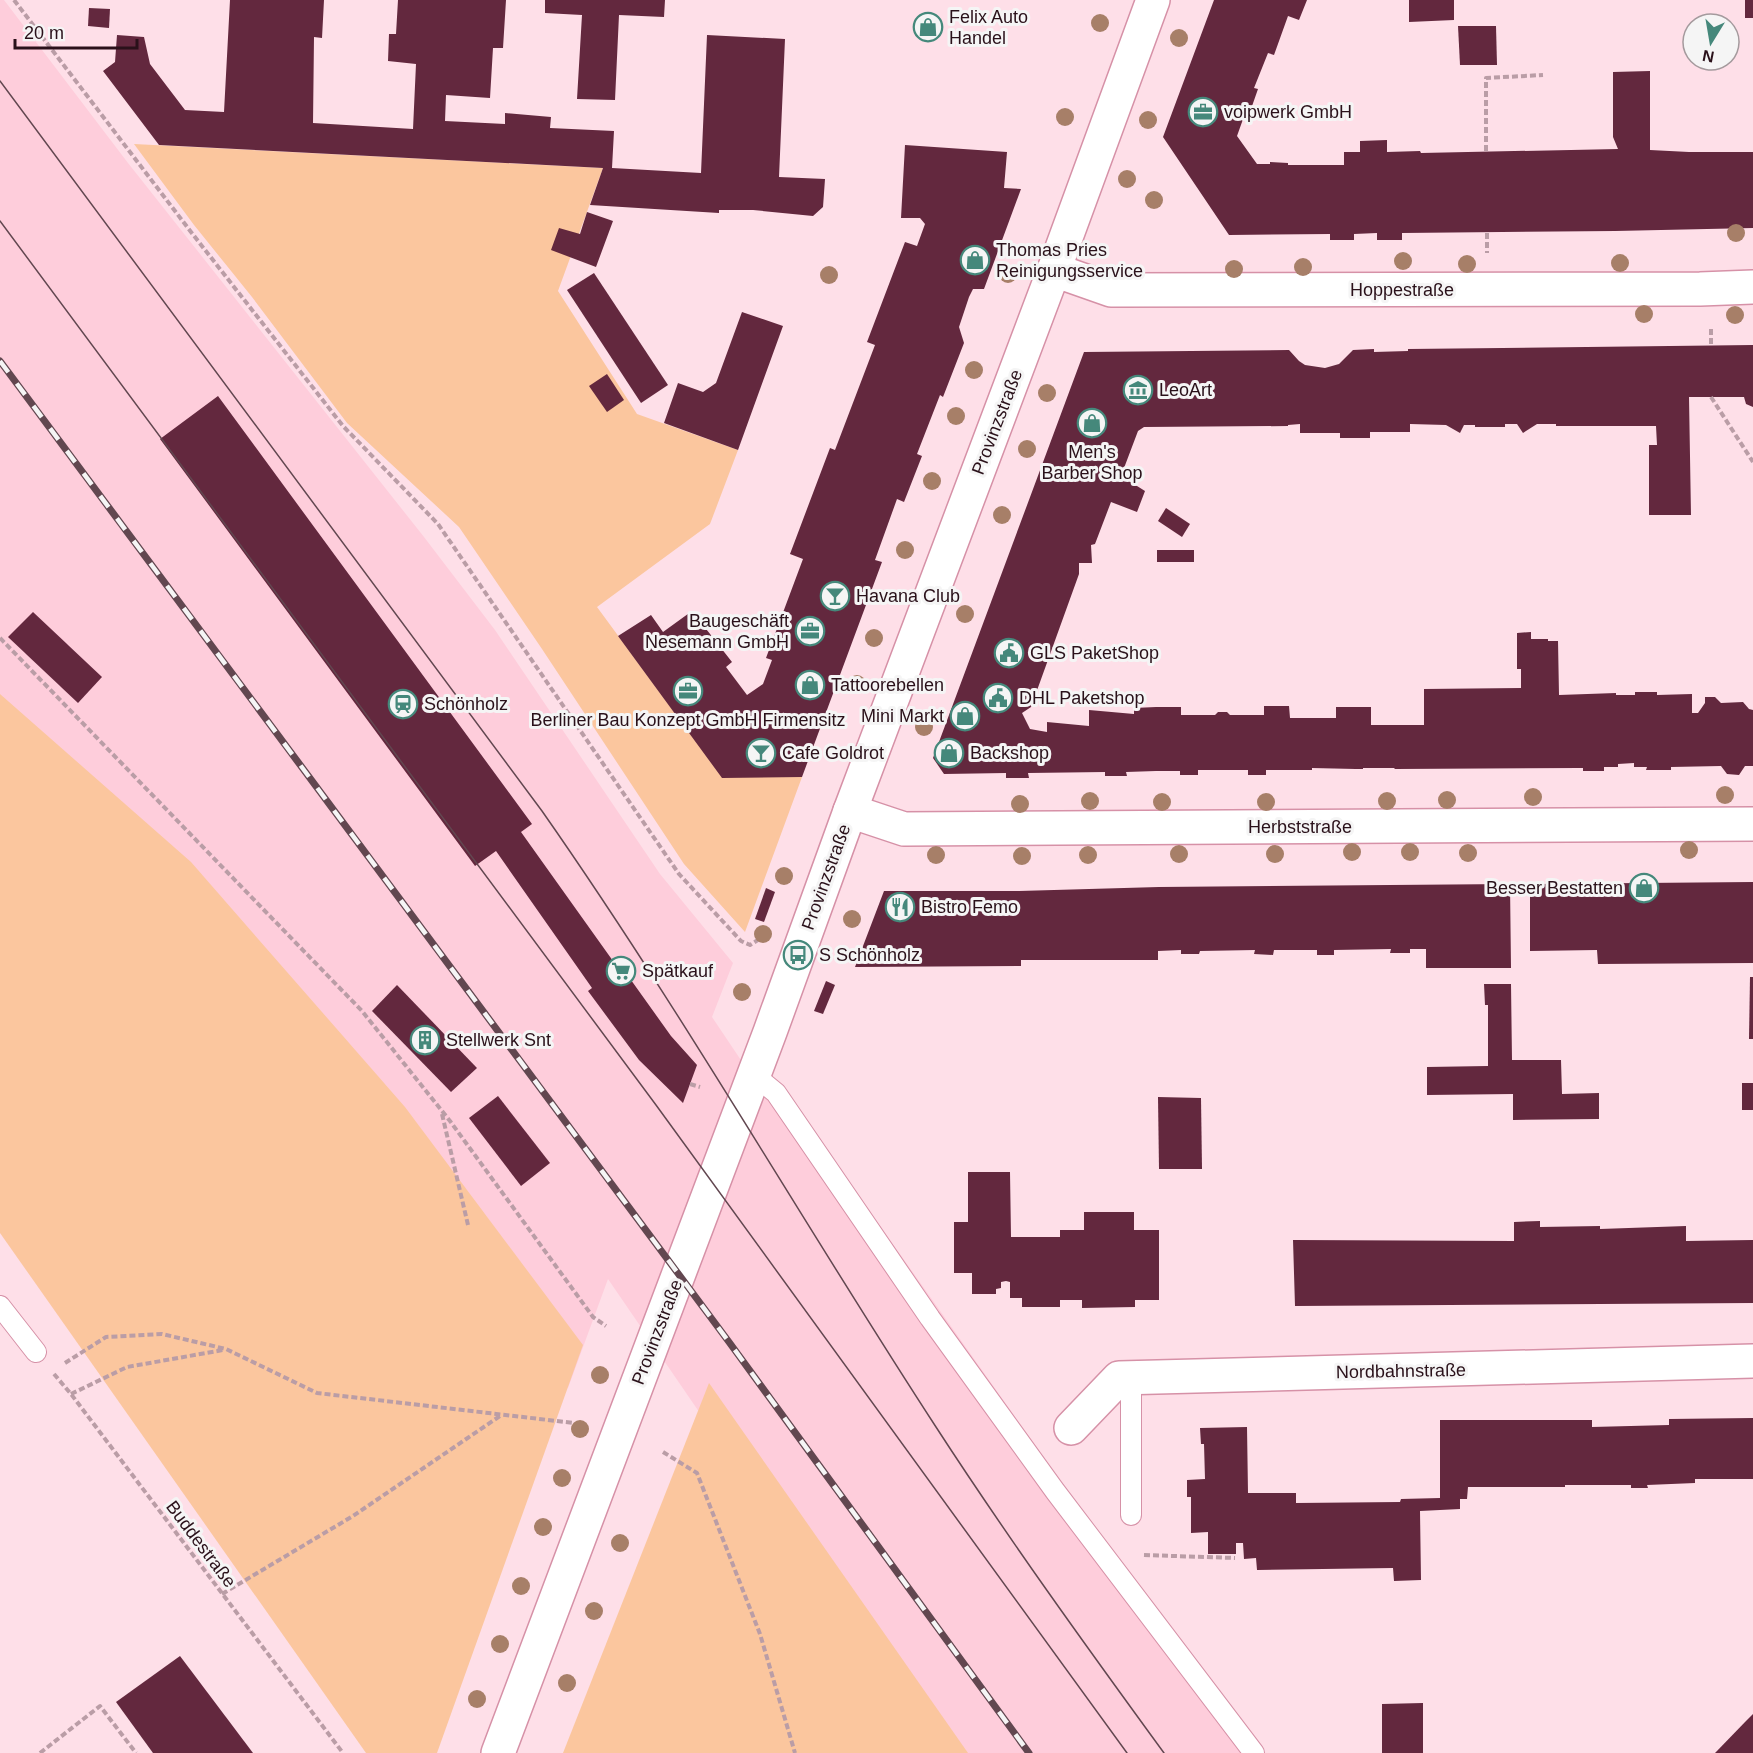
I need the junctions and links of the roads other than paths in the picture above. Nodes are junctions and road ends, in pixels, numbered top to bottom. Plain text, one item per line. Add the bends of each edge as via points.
1 (1153, 0) edge
2 (1054, 270) junction
3 (1753, 287) edge
4 (850, 811) junction
5 (1753, 824) edge
6 (753, 1074) junction
7 (0, 1306) edge
8 (36, 1352) dead end
9 (1753, 1361) edge
10 (1131, 1378) junction
11 (1071, 1428) dead end
12 (1131, 1515) road end
13 (498, 1753) edge
14 (1254, 1753) edge

1 - 2 street, Provinzstraße
2 - 3 street, Hoppestraße via 1112,290
2 - 4 street, Provinzstraße
4 - 5 street, Herbststraße via 904,829
4 - 6 street, Provinzstraße
6 - 13 street, Provinzstraße
6 - 14 lane via 776,1093 930,1318 1055,1491
7 - 8 lane
9 - 10 street, Nordbahnstraße
10 - 11 street, Nordbahnstraße via 1119,1378
10 - 12 lane

